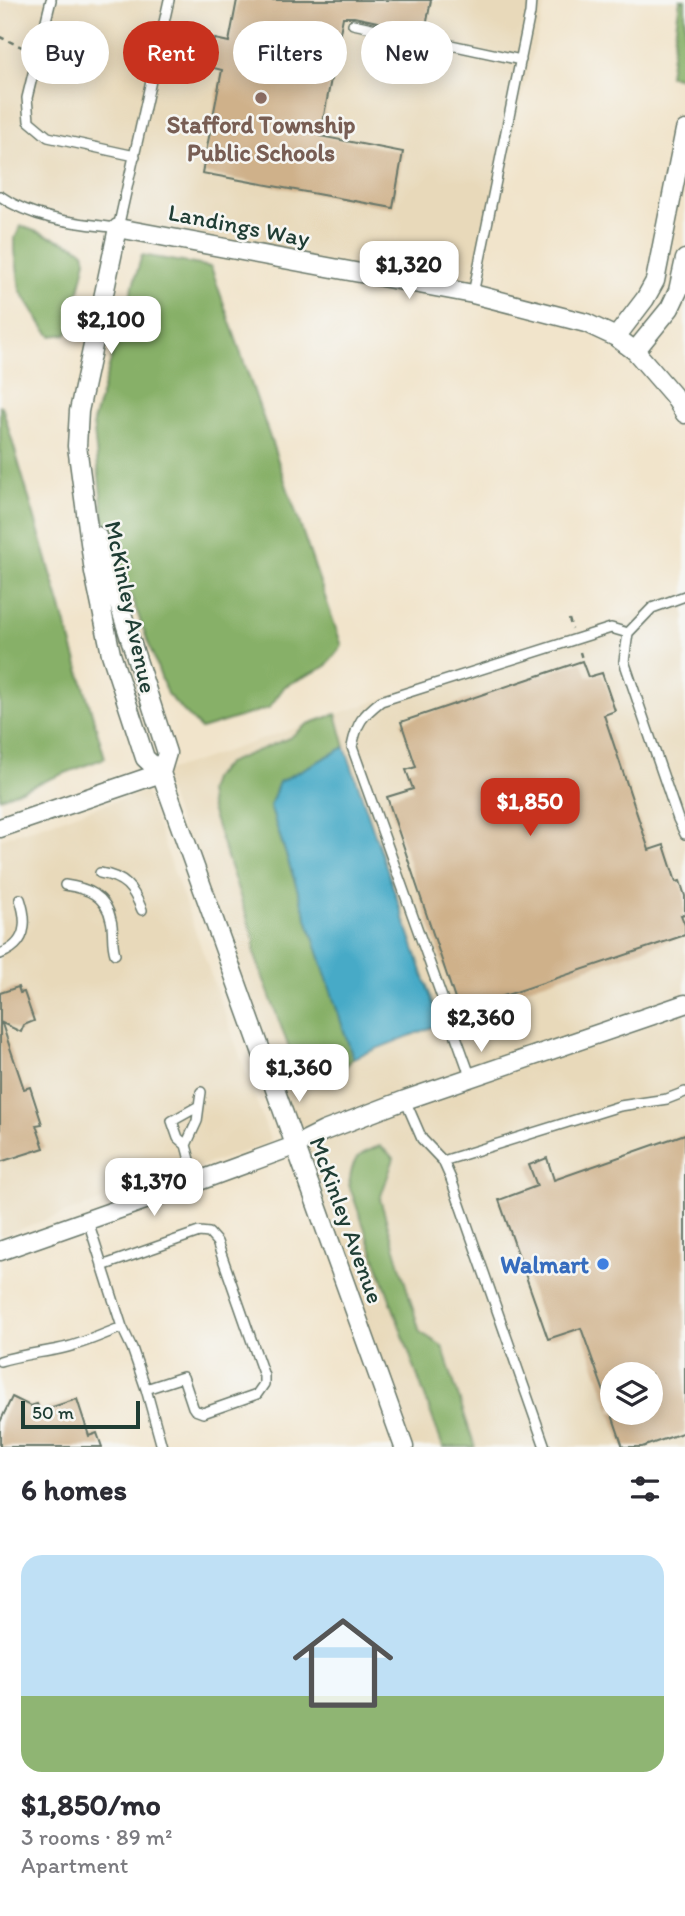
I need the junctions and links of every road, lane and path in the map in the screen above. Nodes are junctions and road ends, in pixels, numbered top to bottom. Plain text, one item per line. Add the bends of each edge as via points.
1 (51, 0) edge
2 (169, 0) edge
3 (531, 0) edge
4 (46, 21) edge
5 (353, 24) dead end
6 (0, 37) edge
7 (21, 47) edge
8 (521, 60) junction
9 (30, 84) edge
10 (685, 133) edge
11 (135, 156) junction
12 (0, 196) edge
13 (118, 228) junction
14 (685, 259) edge
15 (473, 294) junction
16 (616, 337) junction
17 (635, 351) junction
18 (685, 414) edge
19 (685, 596) edge
20 (628, 633) junction
21 (161, 773) junction
22 (0, 828) edge
23 (685, 834) edge
24 (100, 873) dead end
25 (65, 885) dead end
26 (20, 899) dead end
27 (142, 910) dead end
28 (0, 954) edge
29 (115, 954) dead end
30 (685, 1004) edge
31 (471, 1078) junction
32 (201, 1092) dead end
33 (685, 1092) edge
34 (405, 1100) junction
35 (199, 1105) junction
36 (186, 1145) junction
37 (294, 1146) junction
38 (443, 1161) junction
39 (196, 1182) junction
40 (88, 1221) junction
41 (0, 1251) edge
42 (102, 1266) junction
43 (122, 1327) junction
44 (0, 1361) edge
45 (146, 1390) junction
46 (162, 1447) edge
47 (404, 1447) edge
48 (545, 1447) edge

1 - 4 lane
2 - 11 lane
3 - 8 lane
5 - 8 lane
6 - 7 path
8 - 15 lane
9 - 11 lane via 29,121 48,137
10 - 16 street via 655,281
11 - 13 lane
12 - 13 lane via 31,214
13 - 15 street, Landings Way
13 - 21 street, McKinley Avenue via 79,411 77,446 81,484 167,753
14 - 17 street via 670,308
15 - 16 street, Landings Way via 586,323
16 - 17 street, Landings Way
17 - 18 street, Landings Way
19 - 20 lane via 652,608
20 - 23 lane via 624,661
20 - 31 lane via 611,628 381,701 356,729 352,747
21 - 22 street
21 - 37 street, McKinley Avenue
24 - 27 lane via 125,882
25 - 29 lane via 82,887 106,906
26 - 28 lane via 24,932 18,943
30 - 31 street
31 - 34 street
32 - 35 lane
33 - 38 lane
34 - 37 street
34 - 38 lane via 422,1139
35 - 36 lane
35 - 36 lane via 172,1121
36 - 39 lane
37 - 39 street
37 - 47 street, McKinley Avenue
38 - 48 lane
39 - 40 street
40 - 41 street
40 - 42 lane
42 - 43 lane
42 - 45 lane via 199,1232 212,1235 264,1381 254,1396 203,1413 193,1407 183,1377
43 - 44 lane via 82,1343
43 - 45 lane
45 - 46 lane

